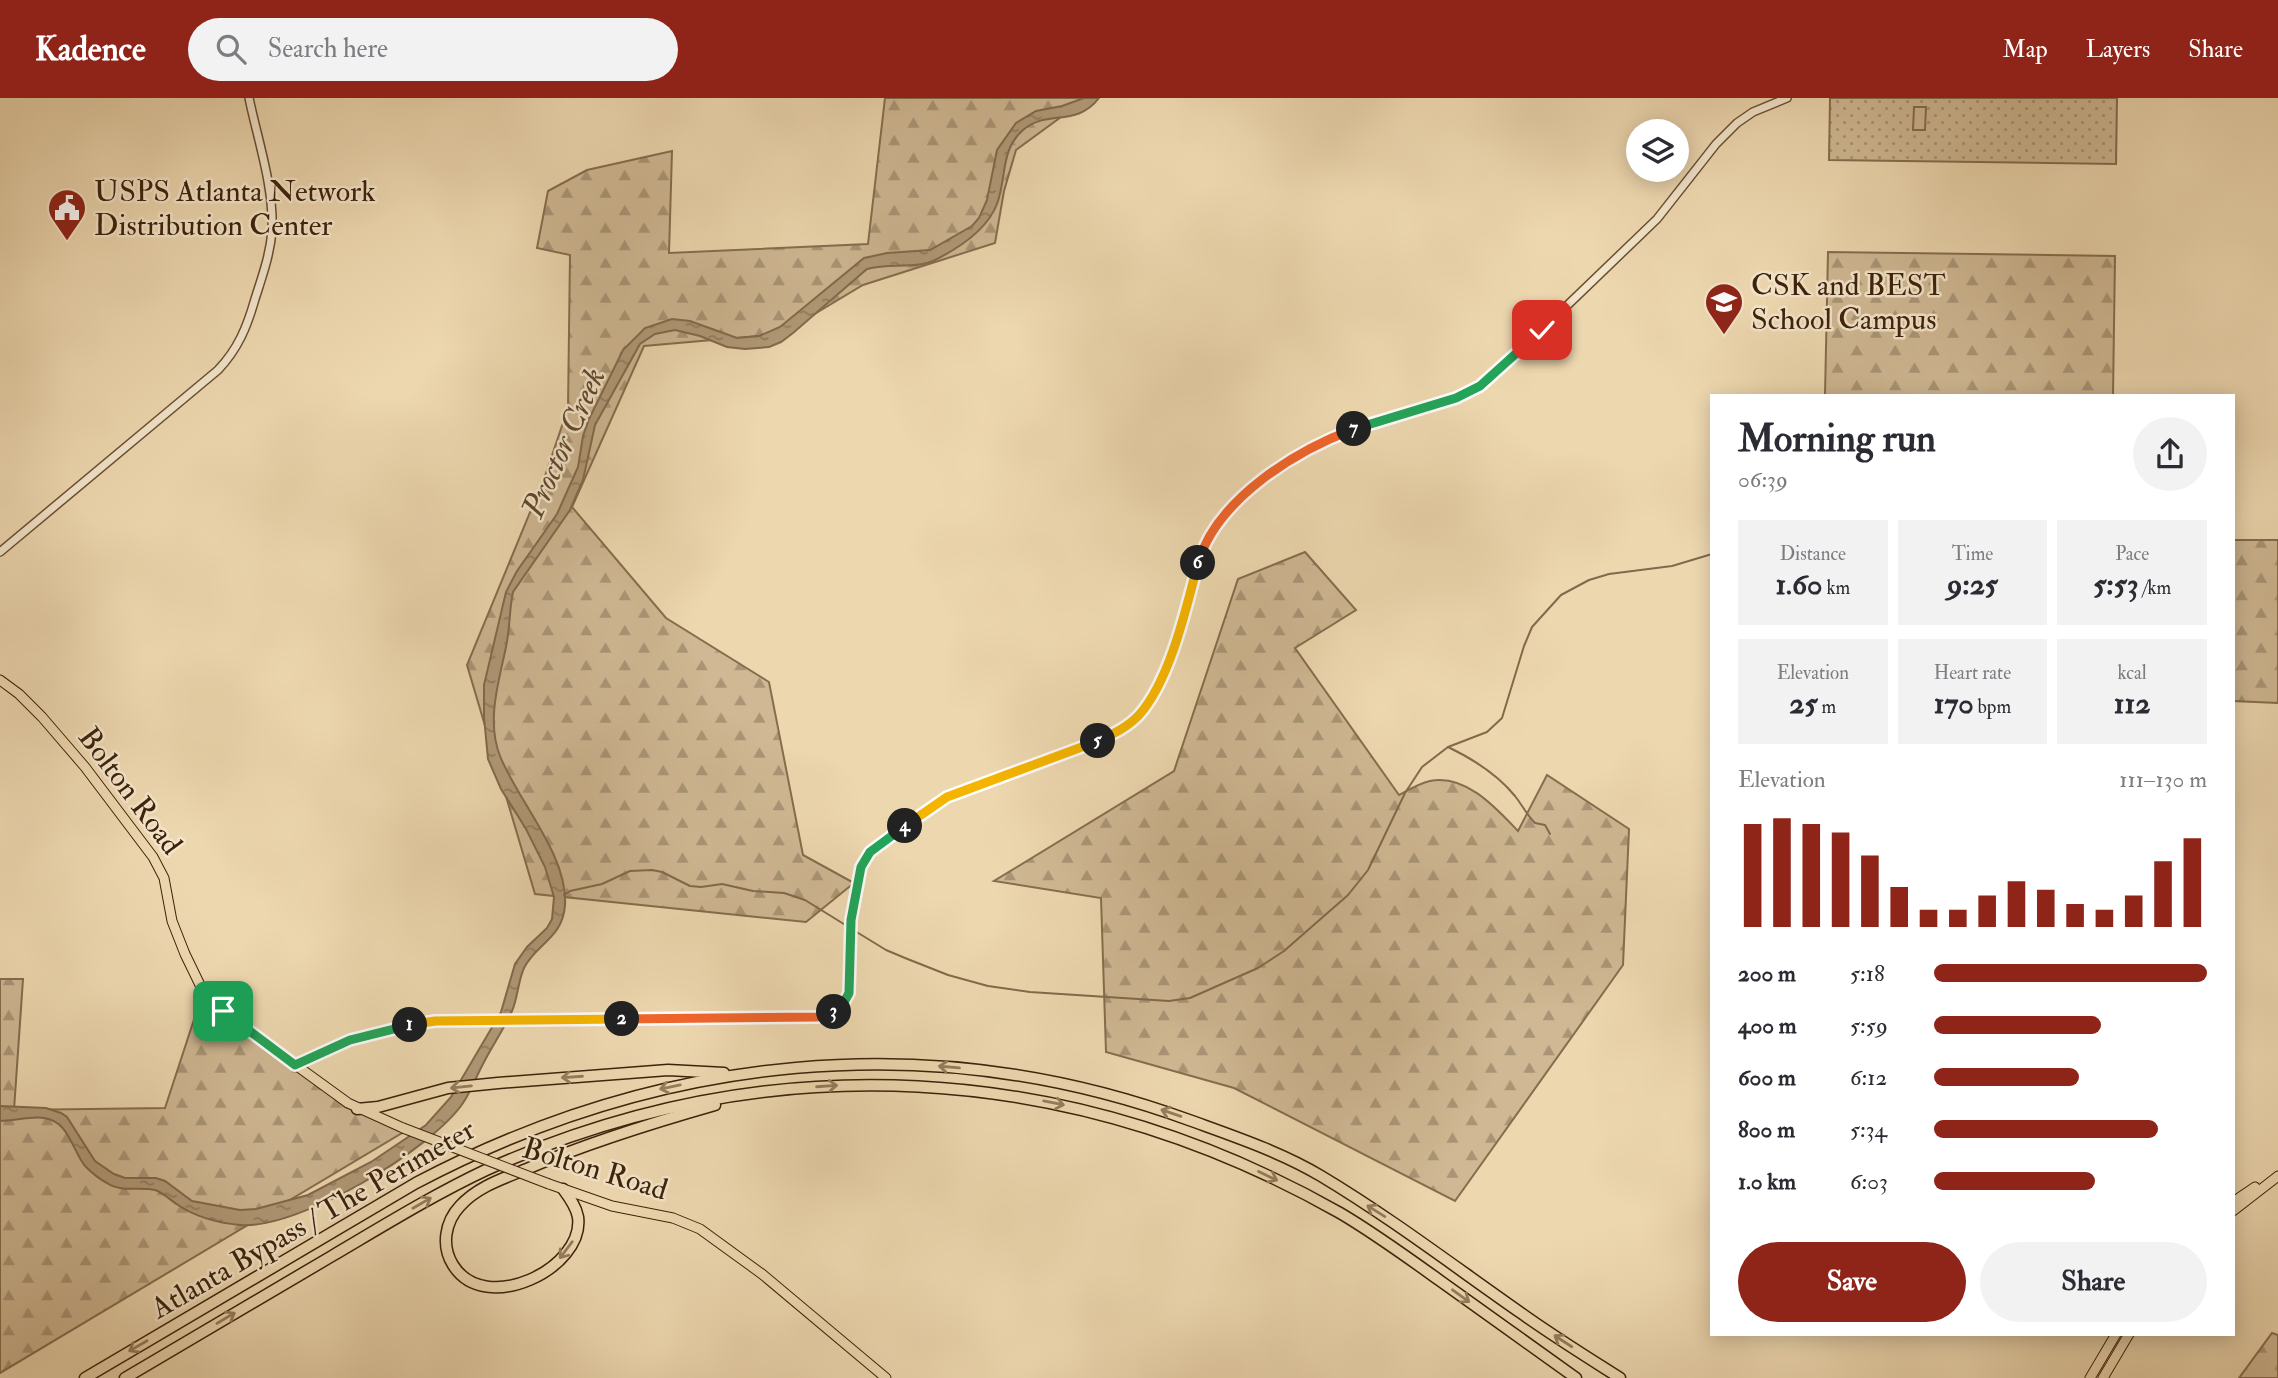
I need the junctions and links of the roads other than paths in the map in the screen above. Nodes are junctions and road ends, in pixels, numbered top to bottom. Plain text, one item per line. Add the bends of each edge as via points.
1 (249, 98) edge
2 (1787, 98) edge
3 (0, 552) edge
4 (0, 680) edge
5 (295, 1065) junction
6 (737, 1074) junction
7 (759, 1092) junction
8 (357, 1109) junction
9 (2278, 1174) edge
10 (563, 1189) junction
11 (2235, 1201) edge
12 (2235, 1209) edge
13 (2115, 1336) edge
14 (2128, 1336) edge
15 (85, 1378) edge
16 (125, 1378) edge
17 (886, 1378) edge
18 (1574, 1378) edge
19 (1620, 1378) edge
20 (2091, 1378) edge
21 (2104, 1378) edge

1 - 3 street via 272,229 267,262 237,346 218,370
2 - 5 street via 1737,122 1657,219 1480,386 1334,437 1296,458 1228,509 1200,558 1174,650 1148,704 1124,729 947,797 870,852 861,867 851,920 849,993 831,1014 435,1021 377,1031
4 - 5 main road, Bolton Road via 42,717 153,857 164,878 172,921 201,987 231,1018
5 - 8 main road, Bolton Road
6 -> 8 highway via 668,1070 498,1083 449,1088
6 -> 15 highway, Atlanta Bypass / The Perimeter via 653,1090 587,1109 470,1155
19 -> 6 highway, Atlanta Bypass / The Perimeter via 1320,1176 1247,1141 1170,1112 1075,1086 958,1068 842,1065
10 -> 7 highway via 577,1214 577,1232 545,1271 521,1284 497,1288 476,1285 454,1268 446,1250 446,1231 458,1208 478,1191 572,1150
16 -> 7 highway, Atlanta Bypass / The Perimeter via 401,1215 486,1171 630,1117
7 -> 18 highway, Atlanta Bypass / The Perimeter via 841,1085 990,1092 1083,1109 1156,1130 1239,1161 1342,1214
8 - 10 main road, Bolton Road, bridge
9 - 11 main road
9 - 12 main road
10 - 17 main road, Bolton Road via 700,1229 762,1273
13 - 20 main road
14 - 21 main road

